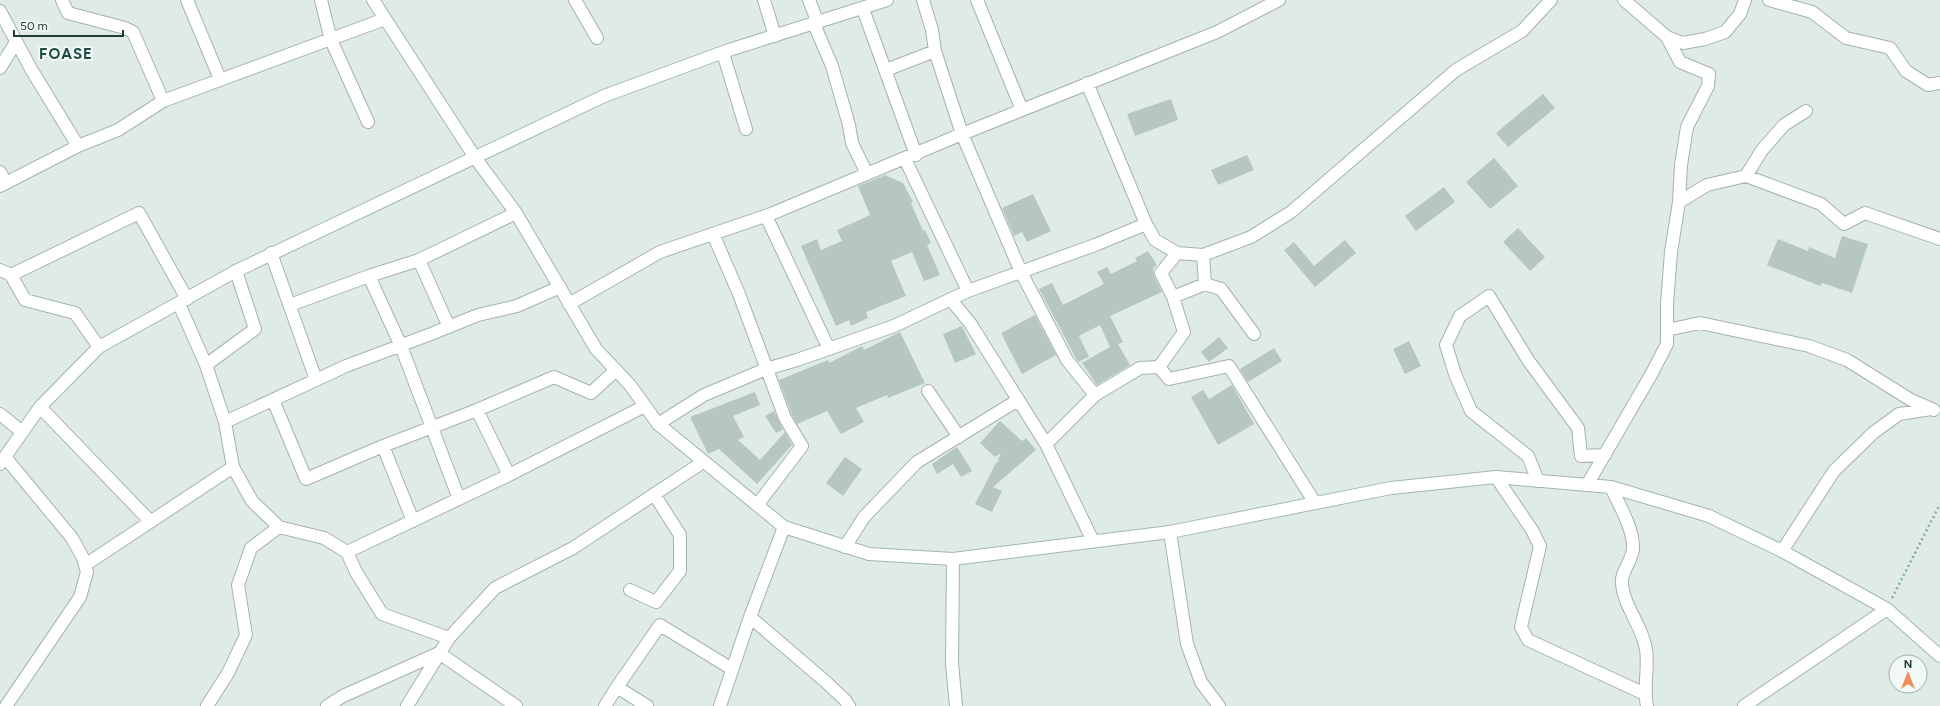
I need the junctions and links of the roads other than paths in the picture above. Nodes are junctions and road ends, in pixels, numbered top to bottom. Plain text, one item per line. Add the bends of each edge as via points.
1 (62, 0) edge
2 (187, 0) edge
3 (321, 0) edge
4 (373, 0) edge
5 (575, 0) edge
6 (764, 0) edge
7 (809, 0) edge
8 (887, 0) edge
9 (923, 0) edge
10 (978, 0) edge
11 (1279, 0) edge
12 (1551, 0) edge
13 (1624, 0) edge
14 (1769, 0) edge
15 (1748, 1) edge
16 (868, 5) edge
17 (0, 11) edge
18 (384, 19) junction
19 (816, 23) junction
20 (775, 36) junction
21 (596, 38) dead end
22 (1667, 38) junction
23 (331, 40) junction
24 (16, 42) junction
25 (935, 51) junction
26 (723, 53) junction
27 (0, 68) edge
28 (886, 70) junction
29 (220, 79) junction
30 (1087, 83) junction
31 (1940, 83) edge
32 (163, 101) junction
33 (1022, 110) junction
34 (1806, 111) dead end
35 (368, 122) dead end
36 (746, 129) dead end
37 (962, 134) junction
38 (78, 146) junction
39 (910, 157) junction
40 (476, 159) junction
41 (0, 172) edge
42 (867, 174) junction
43 (1746, 176) junction
44 (3, 185) edge
45 (1679, 202) junction
46 (516, 213) junction
47 (766, 216) junction
48 (1146, 224) junction
49 (713, 234) junction
50 (1940, 239) edge
51 (271, 253) junction
52 (1177, 253) junction
53 (1204, 255) junction
54 (419, 260) junction
55 (236, 271) junction
56 (6, 272) edge
57 (1021, 272) junction
58 (369, 276) junction
59 (1205, 284) junction
60 (560, 287) junction
61 (968, 291) junction
62 (1172, 297) junction
63 (951, 300) junction
64 (183, 301) junction
65 (569, 304) junction
66 (290, 305) junction
67 (449, 327) junction
68 (1667, 330) junction
69 (1254, 334) dead end
70 (401, 346) junction
71 (99, 348) junction
72 (829, 349) junction
73 (206, 364) junction
74 (1159, 367) junction
75 (766, 369) junction
76 (616, 370) junction
77 (316, 380) junction
78 (928, 391) dead end
79 (1095, 395) junction
80 (273, 400) junction
81 (1018, 400) junction
82 (645, 406) junction
83 (40, 407) junction
84 (477, 410) junction
85 (1937, 411) edge
86 (0, 414) edge
87 (225, 422) junction
88 (658, 424) junction
89 (432, 427) junction
90 (22, 432) junction
91 (959, 437) junction
92 (1046, 444) junction
93 (383, 446) junction
94 (1605, 455) junction
95 (3, 460) edge
96 (703, 462) junction
97 (233, 467) junction
98 (509, 475) junction
99 (1496, 477) junction
100 (1538, 481) junction
101 (1587, 485) junction
102 (1611, 487) junction
103 (654, 494) junction
104 (459, 499) junction
105 (1315, 503) junction
106 (758, 504) junction
107 (150, 521) junction
108 (413, 521) junction
109 (279, 527) junction
110 (784, 527) junction
111 (1170, 532) junction
112 (1093, 541) junction
113 (846, 547) junction
114 (1782, 551) junction
115 (347, 552) junction
116 (953, 559) junction
117 (85, 565) junction
118 (630, 590) dead end
119 (1886, 609) junction
120 (750, 617) junction
121 (449, 638) junction
122 (439, 653) junction
123 (1940, 656) edge
124 (732, 669) junction
125 (617, 687) junction
126 (1646, 700) edge
127 (6, 706) edge
128 (208, 706) edge
129 (327, 706) edge
130 (407, 706) edge
131 (516, 706) edge
132 (605, 706) edge
133 (647, 706) edge
134 (720, 706) edge
135 (848, 706) edge
136 (956, 706) edge
137 (1219, 706) edge
138 (1744, 706) edge

1 - 32 street via 68,12 133,32
2 - 29 street
3 - 23 street
4 - 18 street
5 - 21 street
6 - 20 street
7 - 19 street
8 - 16 street
9 - 25 street
10 - 33 street
11 - 30 street via 1217,32
12 - 53 street via 1522,30 1456,70 1291,212 1252,237
13 - 22 street
14 - 31 street via 1812,12 1846,38 1890,48 1906,71 1928,85
15 - 22 street via 1725,32 1683,43
16 - 19 street
16 - 28 street
17 - 24 street
18 - 23 street
18 - 40 street
19 - 20 street
19 - 42 street via 832,66 852,143
20 - 26 street
22 - 45 street via 1680,62 1709,74 1708,86 1687,127
23 - 29 street
23 - 35 street
24 - 27 street
24 - 38 street
25 - 28 street
25 - 37 street
26 - 36 street
26 - 40 street via 604,96
28 - 39 street
29 - 32 street
30 - 33 street
30 - 48 street
32 - 38 street via 118,130
33 - 37 street
34 - 43 street via 1784,125 1762,150
37 - 39 street
37 - 57 street
38 - 44 street
39 - 42 street
39 - 61 street
40 - 46 street
40 - 51 street
41 - 44 street
42 - 47 street
43 - 45 street via 1707,185
43 - 50 street via 1821,204 1844,224 1865,213
45 - 68 street via 1671,252
46 - 54 street
46 - 60 street
47 - 49 street
47 - 72 street
48 - 52 street via 1155,240
48 - 57 street
49 - 65 street via 660,252
49 - 75 street via 741,299
51 - 55 street
51 - 66 street
52 - 53 street
52 - 62 street via 1161,273
53 - 59 street
54 - 58 street
54 - 67 street
55 - 64 street
55 - 73 street via 255,329
56 - 64 street via 139,213
56 - 71 street via 25,300 75,313
57 - 61 street
57 - 79 street via 1067,360
58 - 66 street
58 - 70 street
59 - 62 street
59 - 69 street via 1220,289
60 - 65 street
60 - 67 street via 517,306 478,315
61 - 63 street
62 - 74 street via 1184,332
63 - 72 street via 894,326
63 - 81 street via 970,323
64 - 71 street
64 - 73 street
65 - 76 street via 596,349
66 - 77 street
67 - 70 street
68 - 85 street via 1700,323 1809,346 1847,360 1912,400
68 - 94 street via 1667,344
70 - 77 street
70 - 89 street
71 - 83 street
72 - 75 street
73 - 87 street
74 - 79 street via 1140,368
74 - 105 street via 1169,379 1229,366
75 - 88 street via 704,395
75 - 106 street via 784,418 802,446
76 - 82 street
76 - 84 street via 591,393 554,376
77 - 80 street
78 - 91 street
79 - 92 street
80 - 87 street
80 - 93 street via 306,479
81 - 91 street
81 - 92 street
82 - 88 street
82 - 98 street
83 - 90 street
83 - 107 street
84 - 89 street
84 - 98 street
85 - 114 street via 1928,409 1898,414 1873,433 1834,471
86 - 90 street
87 - 97 street
88 - 96 street
89 - 93 street
89 - 104 street
90 - 95 street
91 - 113 street via 917,462 864,517
92 - 112 street
93 - 108 street
94 - 100 street via 1581,456 1578,428 1528,360 1489,296 1460,316 1446,345 1471,411 1528,456
94 - 101 street
95 - 117 street via 72,538
96 - 103 street
96 - 106 street
97 - 107 street
97 - 109 street via 252,501
98 - 104 street
99 - 100 street
99 - 105 street via 1391,488
99 - 126 street via 1540,546 1521,627 1528,640
100 - 101 street
101 - 102 street
102 - 114 street via 1709,516
102 - 126 street via 1630,532 1633,549 1621,581 1623,596 1638,623 1646,649
103 - 118 street via 680,536 680,570 656,602
103 - 121 street via 573,548 495,588
104 - 108 street
105 - 111 street
106 - 110 street
107 - 117 street
108 - 115 street
109 - 115 street via 324,538
109 - 128 street via 251,548 238,585 246,635 228,673
110 - 113 street
110 - 120 street
111 - 112 street
111 - 137 street via 1187,644 1201,682
112 - 116 street
113 - 116 street via 869,554
114 - 119 street
115 - 121 street via 382,614
116 - 136 street via 952,663
117 - 127 street via 87,572 80,597
119 - 123 street
119 - 138 street
120 - 124 street
120 - 135 street via 826,682
121 - 122 street
122 - 129 street via 343,696
122 - 130 street
122 - 131 street
124 - 125 street via 660,625
124 - 134 street
125 - 132 street
125 - 133 street

